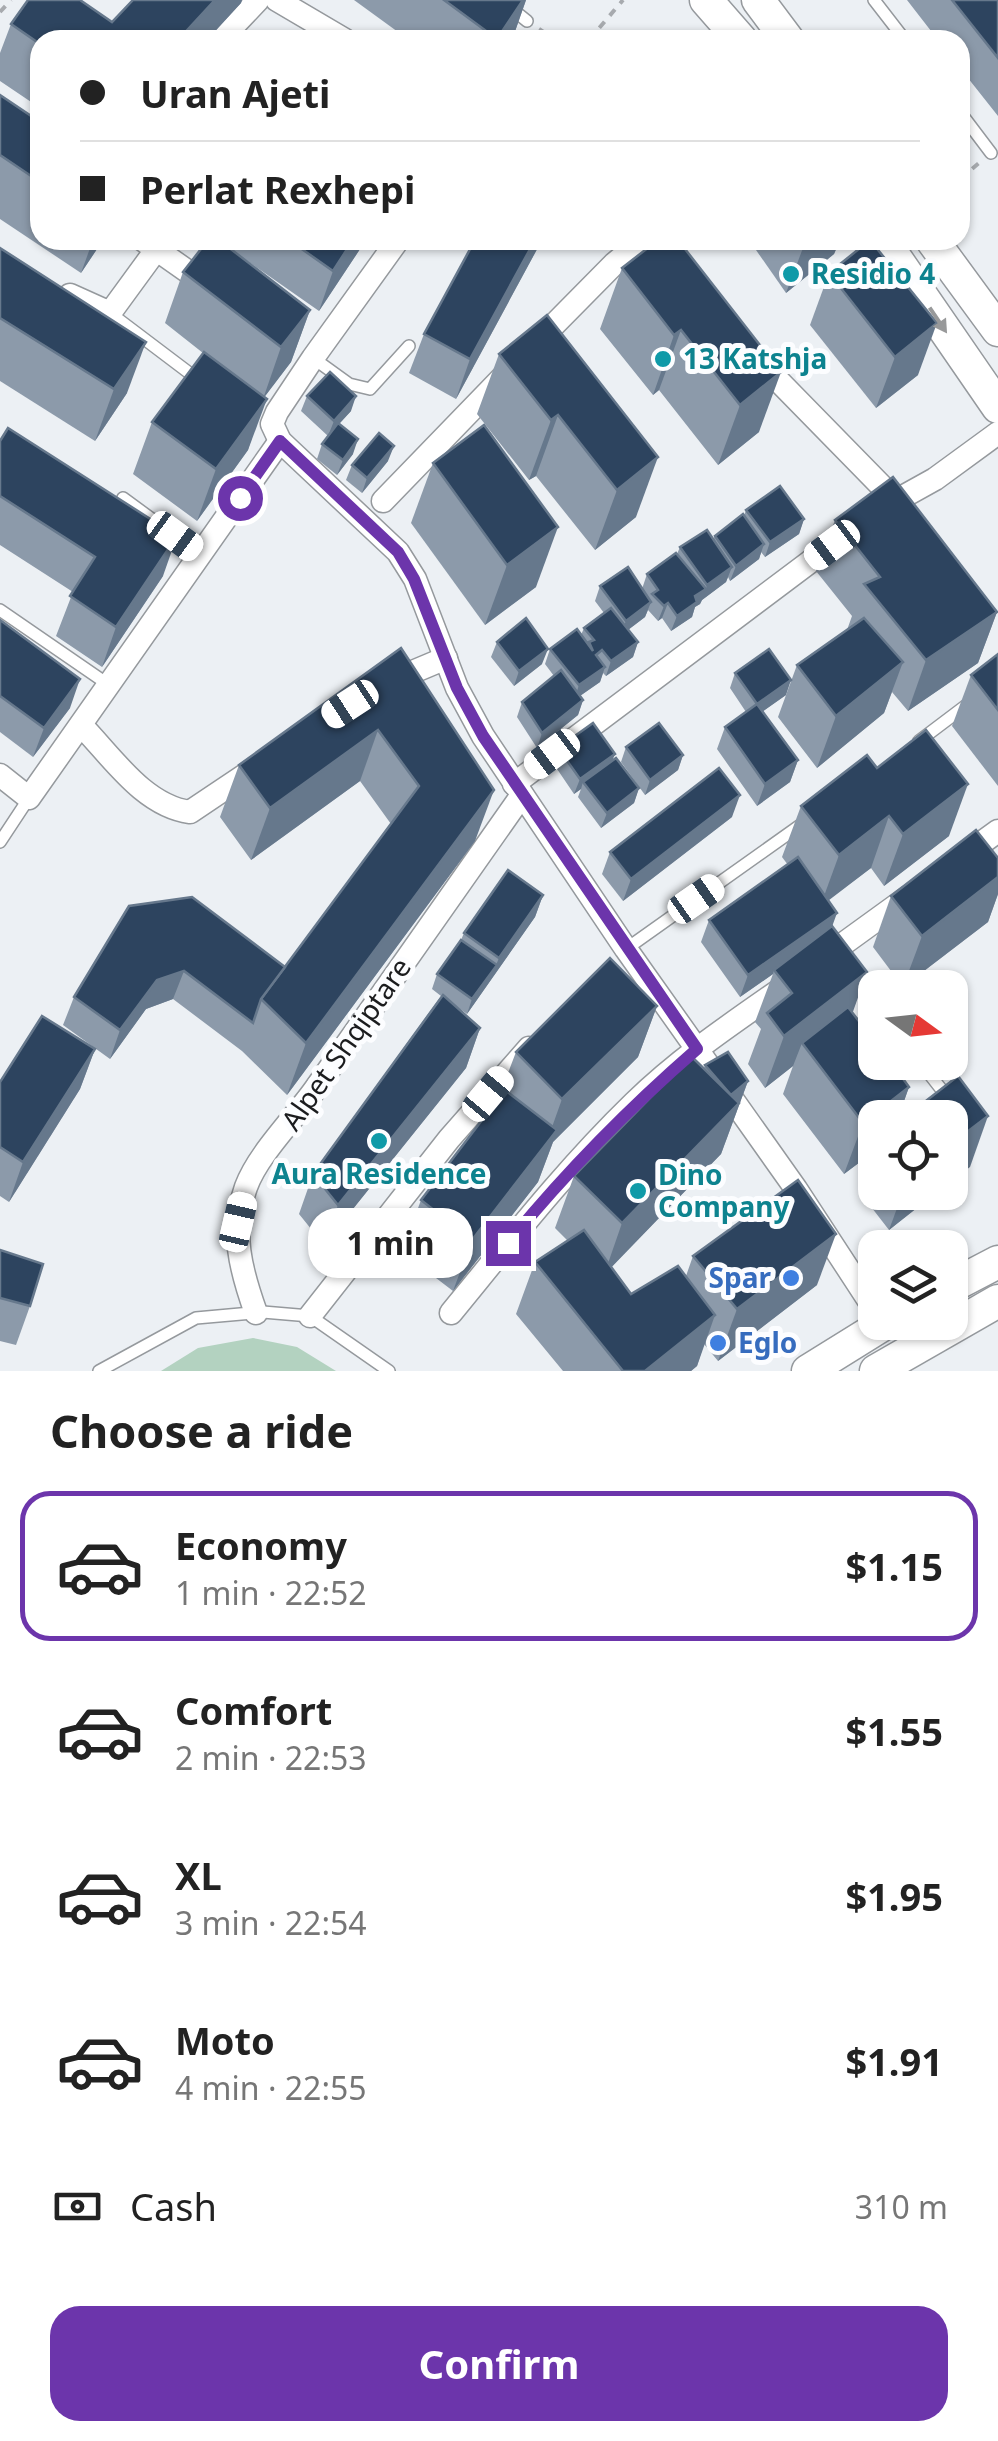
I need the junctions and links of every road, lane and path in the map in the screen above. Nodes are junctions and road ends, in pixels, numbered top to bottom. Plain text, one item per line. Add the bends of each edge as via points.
1 (11, 0) edge
2 (258, 0) edge
3 (277, 0) edge
4 (501, 0) edge
5 (623, 0) edge
6 (706, 0) edge
7 (758, 0) edge
8 (874, 0) edge
9 (0, 12) edge
10 (527, 21) edge
11 (230, 30) edge
12 (328, 30) edge
13 (598, 30) edge
14 (732, 30) edge
15 (780, 30) edge
16 (897, 30) edge
17 (970, 125) edge
18 (992, 153) joint
19 (970, 170) edge
20 (147, 250) edge
21 (157, 250) edge
22 (390, 250) edge
23 (632, 250) edge
24 (653, 250) edge
25 (890, 250) edge
26 (939, 250) edge
27 (44, 278) edge
28 (690, 286) edge
29 (219, 293) edge
30 (110, 313) junction
31 (998, 330) edge
32 (737, 337) edge
33 (410, 346) dead end
34 (305, 352) junction
35 (188, 372) edge
36 (998, 407) edge
37 (276, 433) junction
38 (998, 433) edge
39 (123, 498) edge
40 (894, 499) junction
41 (383, 501) dead end
42 (915, 524) edge
43 (201, 555) junction
44 (0, 610) edge
45 (446, 658) junction
46 (110, 685) junction
47 (375, 688) edge
48 (985, 691) edge
49 (81, 725) junction
50 (280, 752) edge
51 (902, 753) edge
52 (0, 775) edge
53 (518, 789) junction
54 (28, 798) junction
55 (808, 820) edge
56 (998, 831) edge
57 (0, 842) edge
58 (834, 950) junction
59 (620, 956) junction
60 (858, 981) edge
61 (542, 1036) edge
62 (697, 1049) junction
63 (934, 1080) edge
64 (945, 1094) edge
65 (998, 1262) edge
66 (968, 1277) edge
67 (858, 1288) edge
68 (998, 1301) edge
69 (452, 1312) dead end
70 (256, 1313) junction
71 (310, 1316) junction
72 (858, 1337) edge
73 (887, 1368) edge
74 (99, 1371) edge
75 (388, 1371) edge
76 (808, 1371) edge

1 - 9 path
2 - 11 street
3 - 12 street
4 - 10 lane
5 - 13 path
6 - 14 main road
7 - 15 main road
8 - 16 lane
17 - 18 lane
18 - 19 path
20 - 30 street
21 - 29 street
22 - 34 street
23 - 41 street via 600,278 547,346
24 - 28 street
25 -> 36 main road
26 - 31 main road
27 - 30 street
30 - 35 lane
32 - 40 street
33 - 34 lane via 370,390
34 - 37 street via 277,412
37 - 43 street
37 - 45 street via 398,552
38 - 40 street, Alpet Shqiptare via 935,479
39 - 43 lane
40 - 42 street
40 - 53 street, Alpet Shqiptare
43 - 46 street
44 - 46 lane
45 - 47 street
45 - 53 street via 474,720
46 - 49 street
48 - 51 lane
49 - 50 street via 156,802 173,810 190,812
49 - 54 street
52 - 54 street
53 - 59 street
53 - 70 street, Alpet Shqiptare via 246,1187 239,1265
54 - 57 lane
55 - 59 lane
56 - 58 street via 983,852 938,875
58 - 60 lane
58 - 62 street
59 - 62 street
61 - 71 street via 449,1138
62 - 67 street via 788,1195
62 - 69 street via 554,1186
63 - 64 lane
65 - 66 main road
68 - 73 main road
70 - 71 lane
70 - 74 lane via 196,1318
71 - 75 lane
72 - 76 main road

